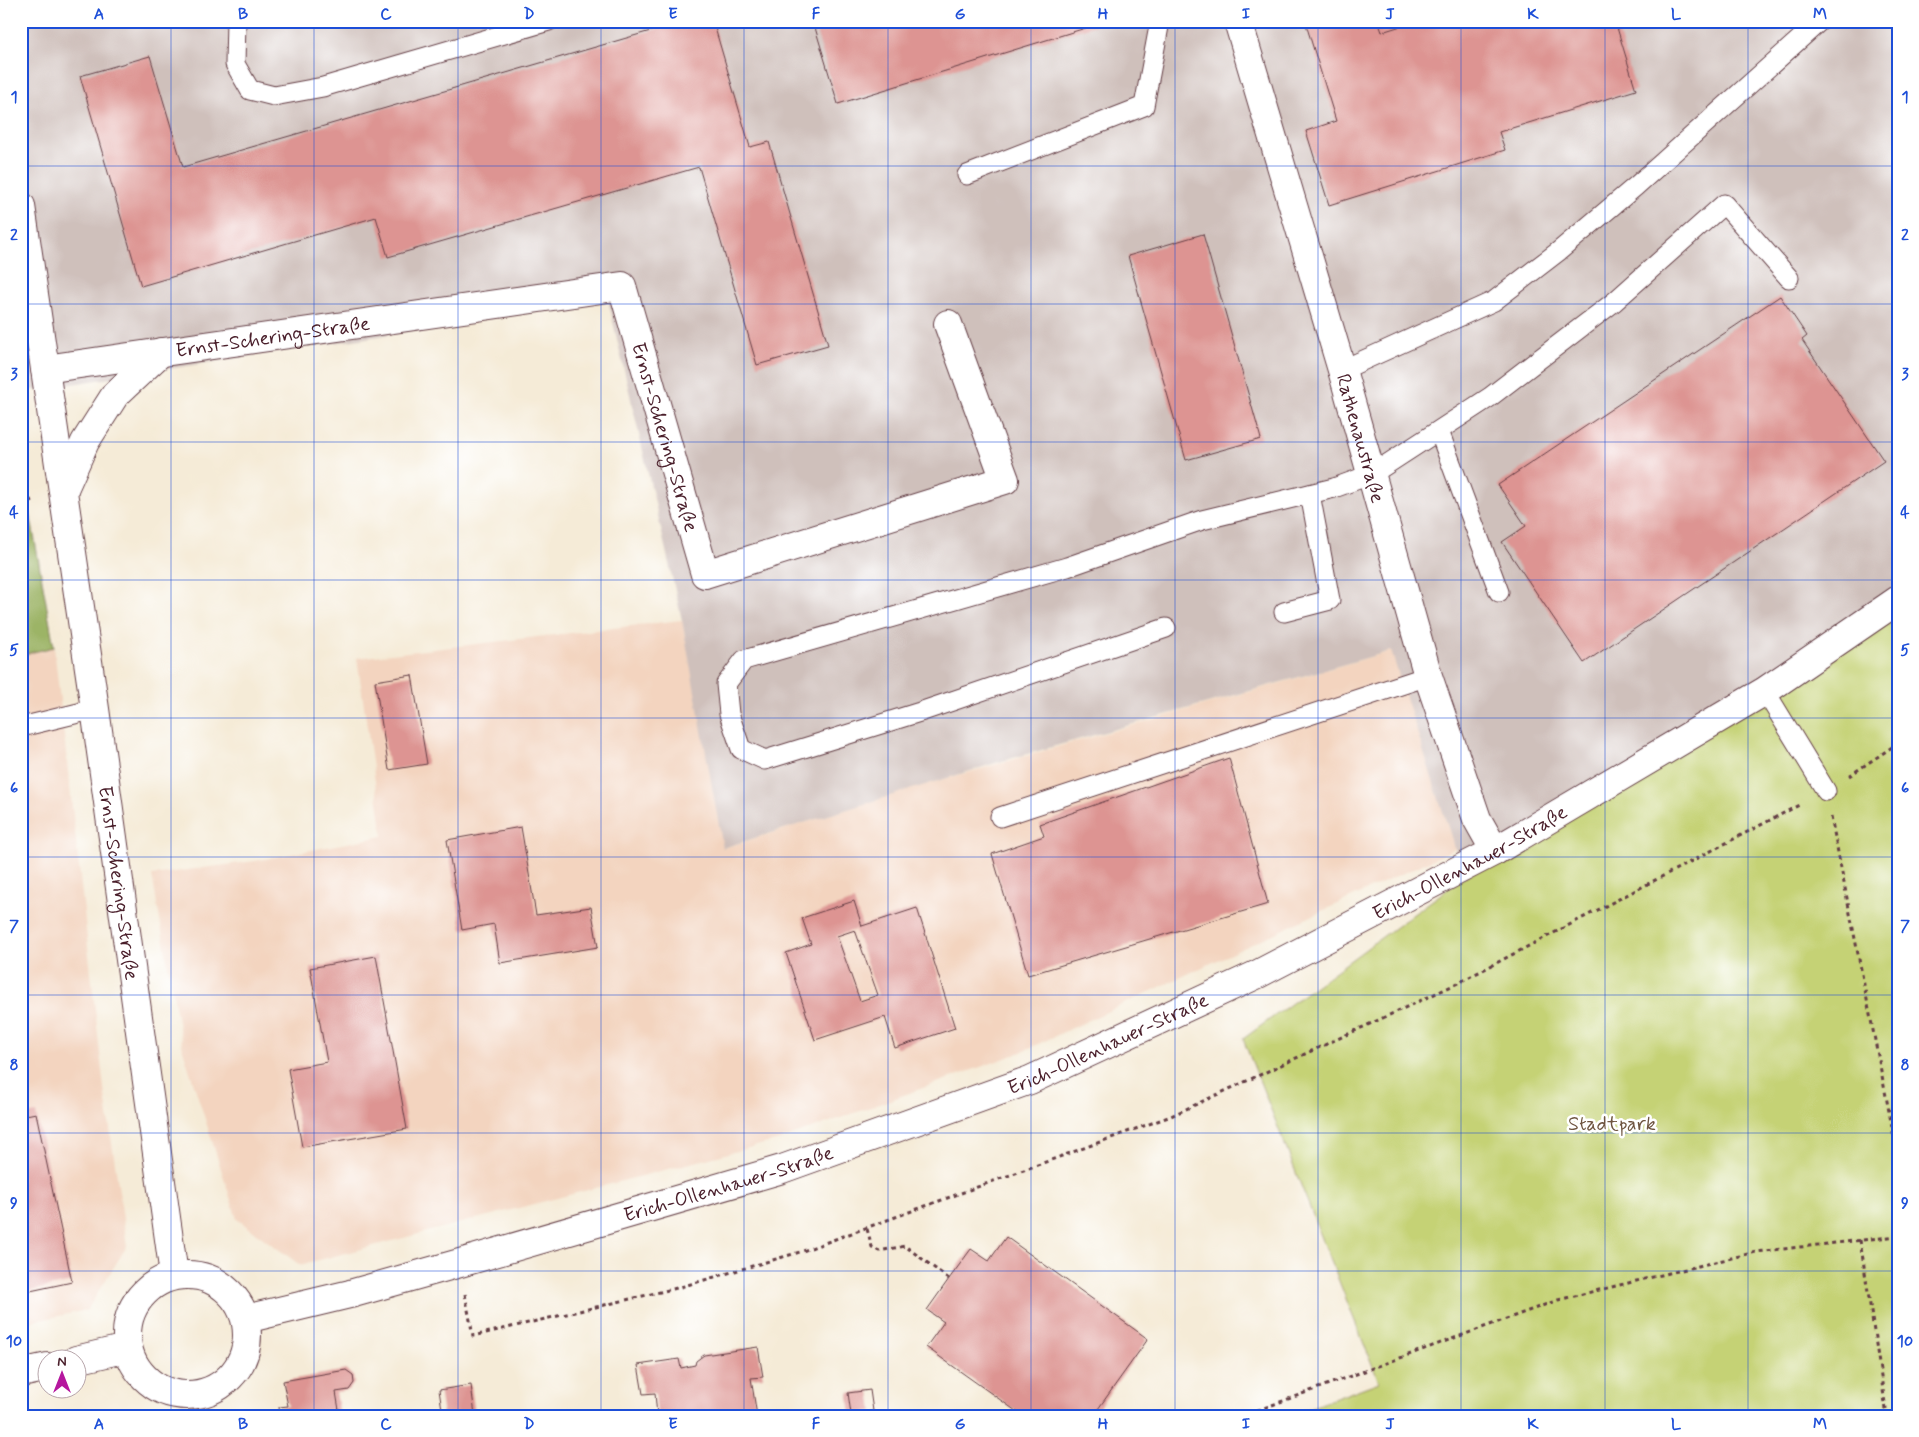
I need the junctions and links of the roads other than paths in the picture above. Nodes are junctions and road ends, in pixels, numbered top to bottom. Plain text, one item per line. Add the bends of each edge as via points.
1 (236, 21) edge
2 (549, 21) edge
3 (1160, 21) edge
4 (1238, 21) edge
5 (1820, 21) edge
6 (967, 175) dead end
7 (21, 206) edge
8 (1789, 278) dead end
9 (948, 324) dead end
10 (161, 352) junction
11 (46, 369) junction
12 (1342, 370) junction
13 (1438, 431) junction
14 (1372, 474) junction
15 (64, 489) junction
16 (1310, 494) junction
17 (1499, 592) dead end
18 (1898, 600) edge
19 (1284, 612) dead end
20 (1166, 628) dead end
21 (1428, 676) junction
22 (1766, 691) junction
23 (95, 709) junction
24 (21, 727) edge
25 (1826, 791) road end
26 (1000, 817) dead end
27 (1495, 851) junction
28 (174, 1275) junction
29 (246, 1319) junction
30 (127, 1348) junction
31 (88, 1357) edge
32 (38, 1369) edge
33 (21, 1373) edge
34 (206, 1404) edge
35 (179, 1406) edge

1 - 2 lane via 235,64 250,90 274,96 323,87
3 - 6 lane via 1144,106
4 - 12 street, Rathenaustraße
5 - 12 lane via 1636,186 1559,252 1494,301
7 - 11 street, Ernst-Schering-Straße
8 - 13 lane via 1724,204 1614,302 1490,397
9 - 10 street, Ernst-Schering-Straße via 1005,480 705,574 622,286
10 - 11 street, Ernst-Schering-Straße
10 - 15 street, Ernst-Schering-Straße via 115,395 85,442
11 - 15 street, Ernst-Schering-Straße
12 - 14 street, Rathenaustraße
13 - 14 lane
13 - 17 lane
14 - 16 lane
14 - 21 street, Rathenaustraße
15 - 23 street, Ernst-Schering-Straße
16 - 19 lane via 1330,600
16 - 20 lane via 1202,520 1067,567 744,660 726,684 728,714 741,749 765,760 920,712
18 - 22 street, Erich-Ollenhauer-Straße
21 - 26 lane
21 - 27 street, Rathenaustraße via 1477,819
22 - 25 lane
22 - 27 street, Erich-Ollenhauer-Straße
23 - 24 lane
23 - 28 street, Ernst-Schering-Straße
27 - 29 street, Erich-Ollenhauer-Straße via 1258,974 1030,1080 782,1169 350,1294
28 - 29 street via 198,1275 219,1283 236,1298
28 - 30 street via 152,1285 136,1301 127,1324
29 - 34 street via 248,1343 240,1365
30 - 31 street
30 - 35 street via 133,1365 145,1379
32 - 33 street
34 - 35 street

